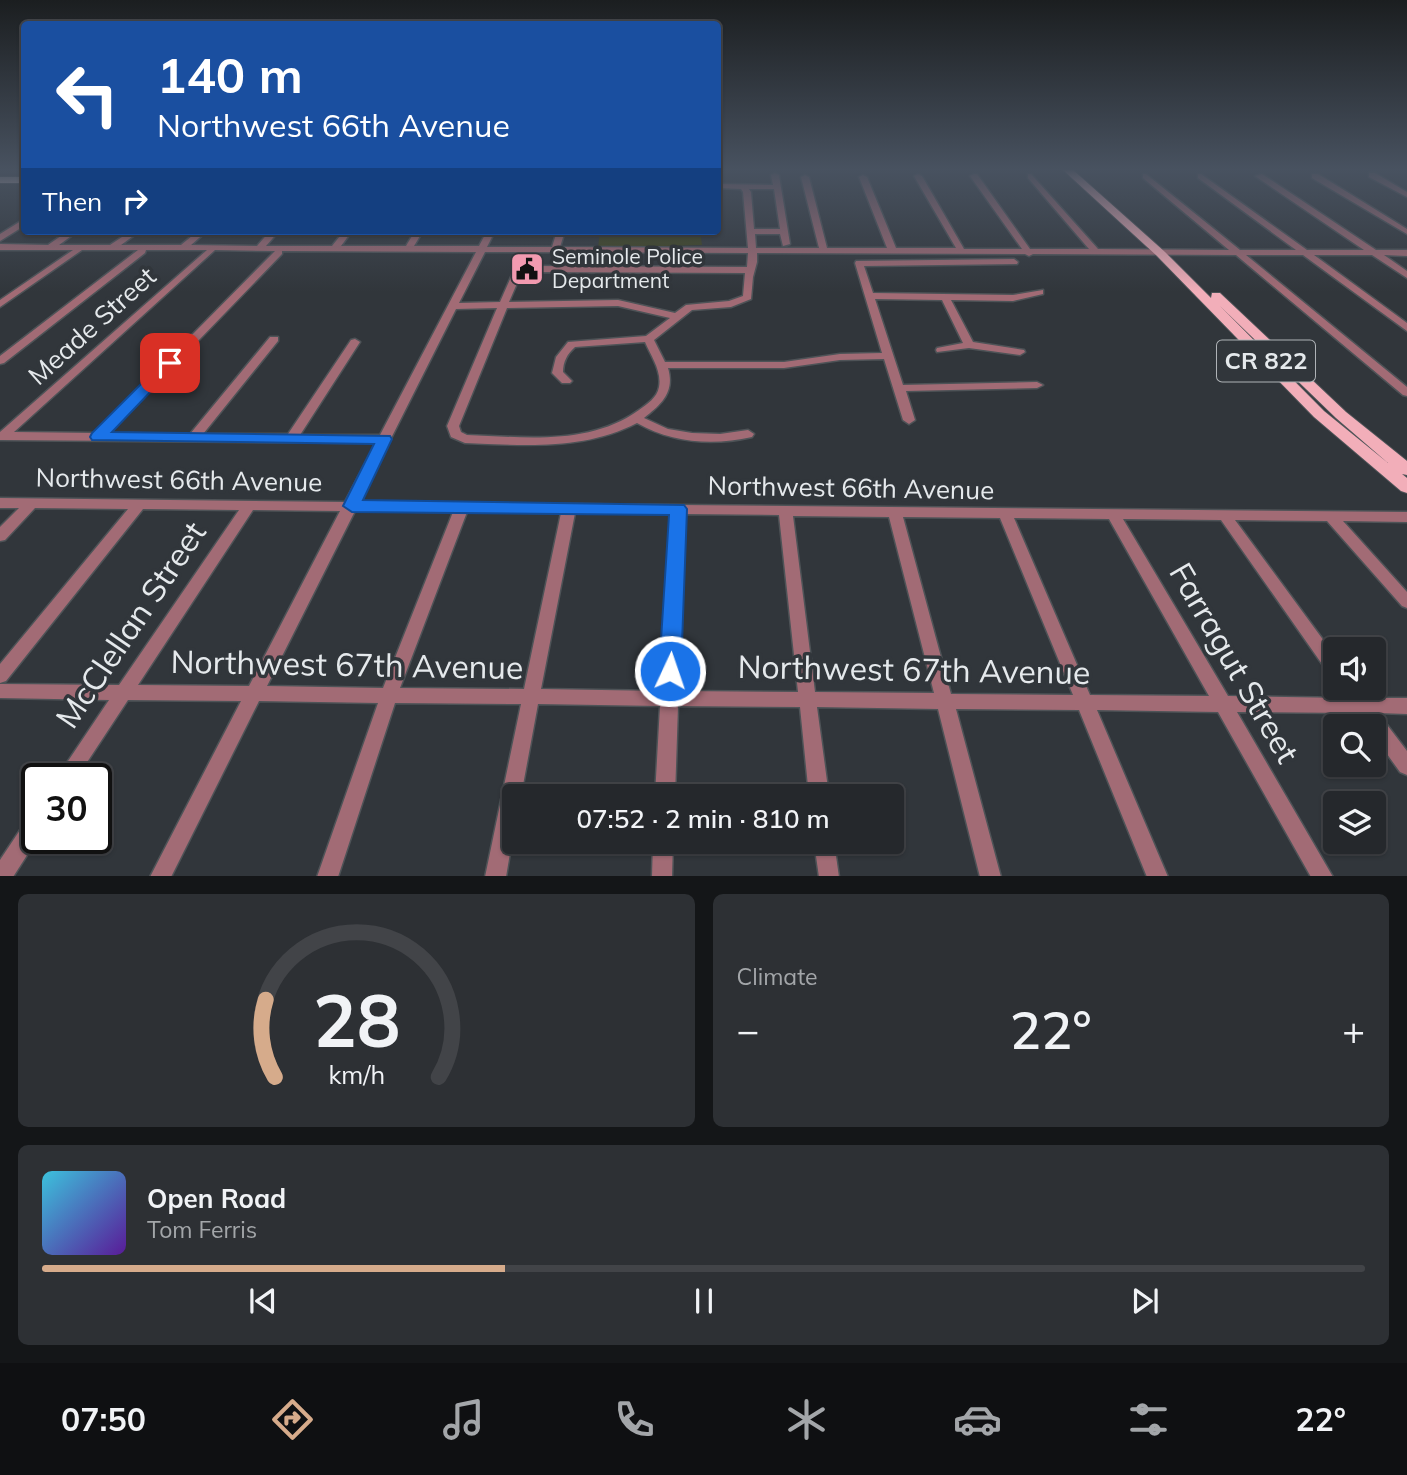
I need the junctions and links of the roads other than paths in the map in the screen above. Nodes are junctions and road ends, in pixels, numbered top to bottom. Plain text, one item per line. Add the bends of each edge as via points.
1 (746, 210) edge
2 (781, 210) edge
3 (813, 210) edge
4 (876, 210) edge
5 (938, 210) edge
6 (998, 210) edge
7 (1060, 210) edge
8 (1116, 210) edge
9 (1124, 210) edge
10 (1186, 210) edge
11 (1247, 210) edge
12 (1310, 210) edge
13 (1371, 210) edge
14 (21, 226) edge
15 (751, 231) junction
16 (784, 232) junction
17 (1407, 232) edge
18 (68, 235) edge
19 (131, 235) edge
20 (198, 235) edge
21 (271, 235) edge
22 (345, 235) edge
23 (417, 235) edge
24 (489, 235) edge
25 (560, 235) edge
26 (1220, 239) joint
27 (786, 244) dead end
28 (0, 245) edge
29 (50, 247) junction
30 (113, 248) junction
31 (183, 248) junction
32 (258, 248) junction
33 (335, 248) junction
34 (409, 248) junction
35 (15, 249) dead end
36 (78, 250) dead end
37 (555, 250) junction
38 (142, 251) dead end
39 (211, 251) dead end
40 (482, 251) junction
41 (752, 251) junction
42 (824, 251) junction
43 (279, 252) dead end
44 (892, 252) junction
45 (962, 252) junction
46 (1029, 253) junction
47 (1097, 253) junction
48 (1168, 253) junction
49 (1233, 253) junction
50 (1305, 253) junction
51 (1374, 253) junction
52 (1407, 253) edge
53 (0, 259) edge
54 (1014, 262) dead end
55 (751, 270) junction
56 (1407, 275) edge
57 (1040, 292) dead end
58 (868, 296) junction
59 (946, 297) junction
60 (0, 304) edge
61 (454, 306) junction
62 (502, 306) junction
63 (676, 316) junction
64 (1407, 328) edge
65 (274, 339) dead end
66 (649, 339) junction
67 (355, 342) dead end
68 (969, 345) junction
69 (941, 350) dead end
70 (1020, 352) dead end
71 (887, 356) junction
72 (0, 361) edge
73 (660, 365) junction
74 (566, 381) dead end
75 (1037, 385) dead end
76 (899, 388) junction
77 (1407, 393) edge
78 (638, 419) junction
79 (909, 420) dead end
80 (748, 434) dead end
81 (1, 436) edge
82 (98, 437) junction
83 (192, 438) junction
84 (291, 439) junction
85 (384, 439) junction
86 (1407, 470) edge
87 (1407, 487) edge
88 (0, 503) edge
89 (32, 503) junction
90 (139, 505) junction
91 (249, 506) junction
92 (352, 506) junction
93 (462, 507) junction
94 (569, 508) junction
95 (678, 509) junction
96 (785, 510) junction
97 (895, 512) junction
98 (1006, 515) junction
99 (1114, 515) junction
100 (1225, 516) junction
101 (1331, 517) junction
102 (1407, 517) edge
103 (0, 536) edge
104 (1407, 602) edge
105 (1323, 651) edge
106 (0, 676) edge
107 (0, 691) edge
108 (122, 692) junction
109 (253, 694) junction
110 (389, 695) junction
111 (529, 697) junction
112 (669, 698) junction
113 (807, 698) junction
114 (1358, 700) edge
115 (942, 701) junction
116 (1083, 702) junction
117 (1223, 703) junction
118 (1362, 705) junction
119 (1407, 706) edge
120 (75, 763) edge
121 (1407, 766) edge
122 (665, 784) edge
123 (818, 784) edge
124 (21, 846) edge
125 (663, 854) edge
126 (826, 854) edge
127 (2, 876) edge
128 (160, 876) edge
129 (327, 876) edge
130 (495, 876) edge
131 (662, 876) edge
132 (829, 876) edge
133 (991, 876) edge
134 (1158, 876) edge
135 (1322, 876) edge

1 - 15 street
2 - 16 street
3 - 42 street
4 - 44 street
5 - 45 street
6 - 46 street
7 - 47 street
8 - 48 main road, CR 822
9 - 48 main road, CR 822
10 - 26 street
11 - 50 street
12 - 51 street
13 - 17 street
14 - 28 street
15 - 16 street
15 - 41 street
16 - 27 street
18 - 29 street
19 - 30 street
20 - 31 street
21 - 32 street
22 - 33 street
23 - 34 street
24 - 40 street
25 - 37 street
26 - 49 street via 1218,243
28 - 29 street
29 - 30 street
30 - 31 street
31 - 32 street
32 - 33 street
33 - 34 street
34 - 40 street
35 - 53 street
36 - 60 street
37 - 40 street
37 - 41 street
38 - 72 street
39 - 81 street, Meade Street
40 - 61 street
41 - 42 street
41 - 55 street
42 - 44 street
43 - 82 street
44 - 45 street
45 - 46 street
46 - 47 street
47 - 48 street
48 - 49 street
48 - 86 main road, CR 822 via 1341,415
48 - 87 main road, CR 822 via 1319,414
49 - 50 street
49 - 77 street
50 - 51 street
50 - 64 street
51 - 52 street
51 - 56 street
54 - 58 street via 859,263
55 - 62 street via 522,271 515,276
55 - 63 street via 748,297 740,302 697,304
57 - 59 street via 1013,298
58 - 59 street
58 - 71 street
59 - 68 street
61 - 62 street
61 - 85 street
62 - 63 street via 618,303
62 - 78 street via 453,426 455,434 465,439 558,441 587,437
63 - 66 street
65 - 83 street
66 - 73 street
66 - 74 street via 572,344 557,368
67 - 84 street
68 - 69 street
68 - 70 street
71 - 73 street via 840,356 784,365
71 - 76 street
73 - 78 street via 664,390
75 - 76 street
76 - 79 street
78 - 80 street via 669,435
81 - 82 street
82 - 83 street
83 - 84 street
84 - 85 street
85 - 92 street
88 - 89 street, Northwest 66th Avenue
89 - 90 street, Northwest 66th Avenue
89 - 103 street
90 - 91 street, Northwest 66th Avenue
90 - 106 street
91 - 92 street, Northwest 66th Avenue
91 - 108 street, McClellan Street
92 - 93 street, Northwest 66th Avenue
92 - 109 street
93 - 94 street, Northwest 66th Avenue
93 - 110 street
94 - 95 street, Northwest 66th Avenue
94 - 111 street
95 - 96 street, Northwest 66th Avenue
95 - 112 street
96 - 97 street, Northwest 66th Avenue
96 - 113 street
97 - 98 street, Northwest 66th Avenue
97 - 115 street
98 - 99 street, Northwest 66th Avenue
98 - 116 street
99 - 100 street, Northwest 66th Avenue
99 - 117 street, Farragut Street
100 - 101 street, Northwest 66th Avenue
100 - 105 street
101 - 102 street, Northwest 66th Avenue
101 - 104 street
107 - 108 street, Northwest 67th Avenue
108 - 109 street, Northwest 67th Avenue
108 - 120 street, McClellan Street
109 - 110 street, Northwest 67th Avenue
109 - 128 street
110 - 111 street, Northwest 67th Avenue
110 - 129 street
111 - 112 street, Northwest 67th Avenue
111 - 130 street
112 - 113 street, Northwest 67th Avenue
112 - 122 street
113 - 115 street, Northwest 67th Avenue
113 - 123 street
114 - 118 street
115 - 116 street, Northwest 67th Avenue
115 - 133 street
116 - 117 street, Northwest 67th Avenue
116 - 134 street
117 - 118 street, Northwest 67th Avenue
117 - 135 street, Farragut Street
118 - 119 street, Northwest 67th Avenue
118 - 121 street
124 - 127 street
125 - 131 street
126 - 132 street

